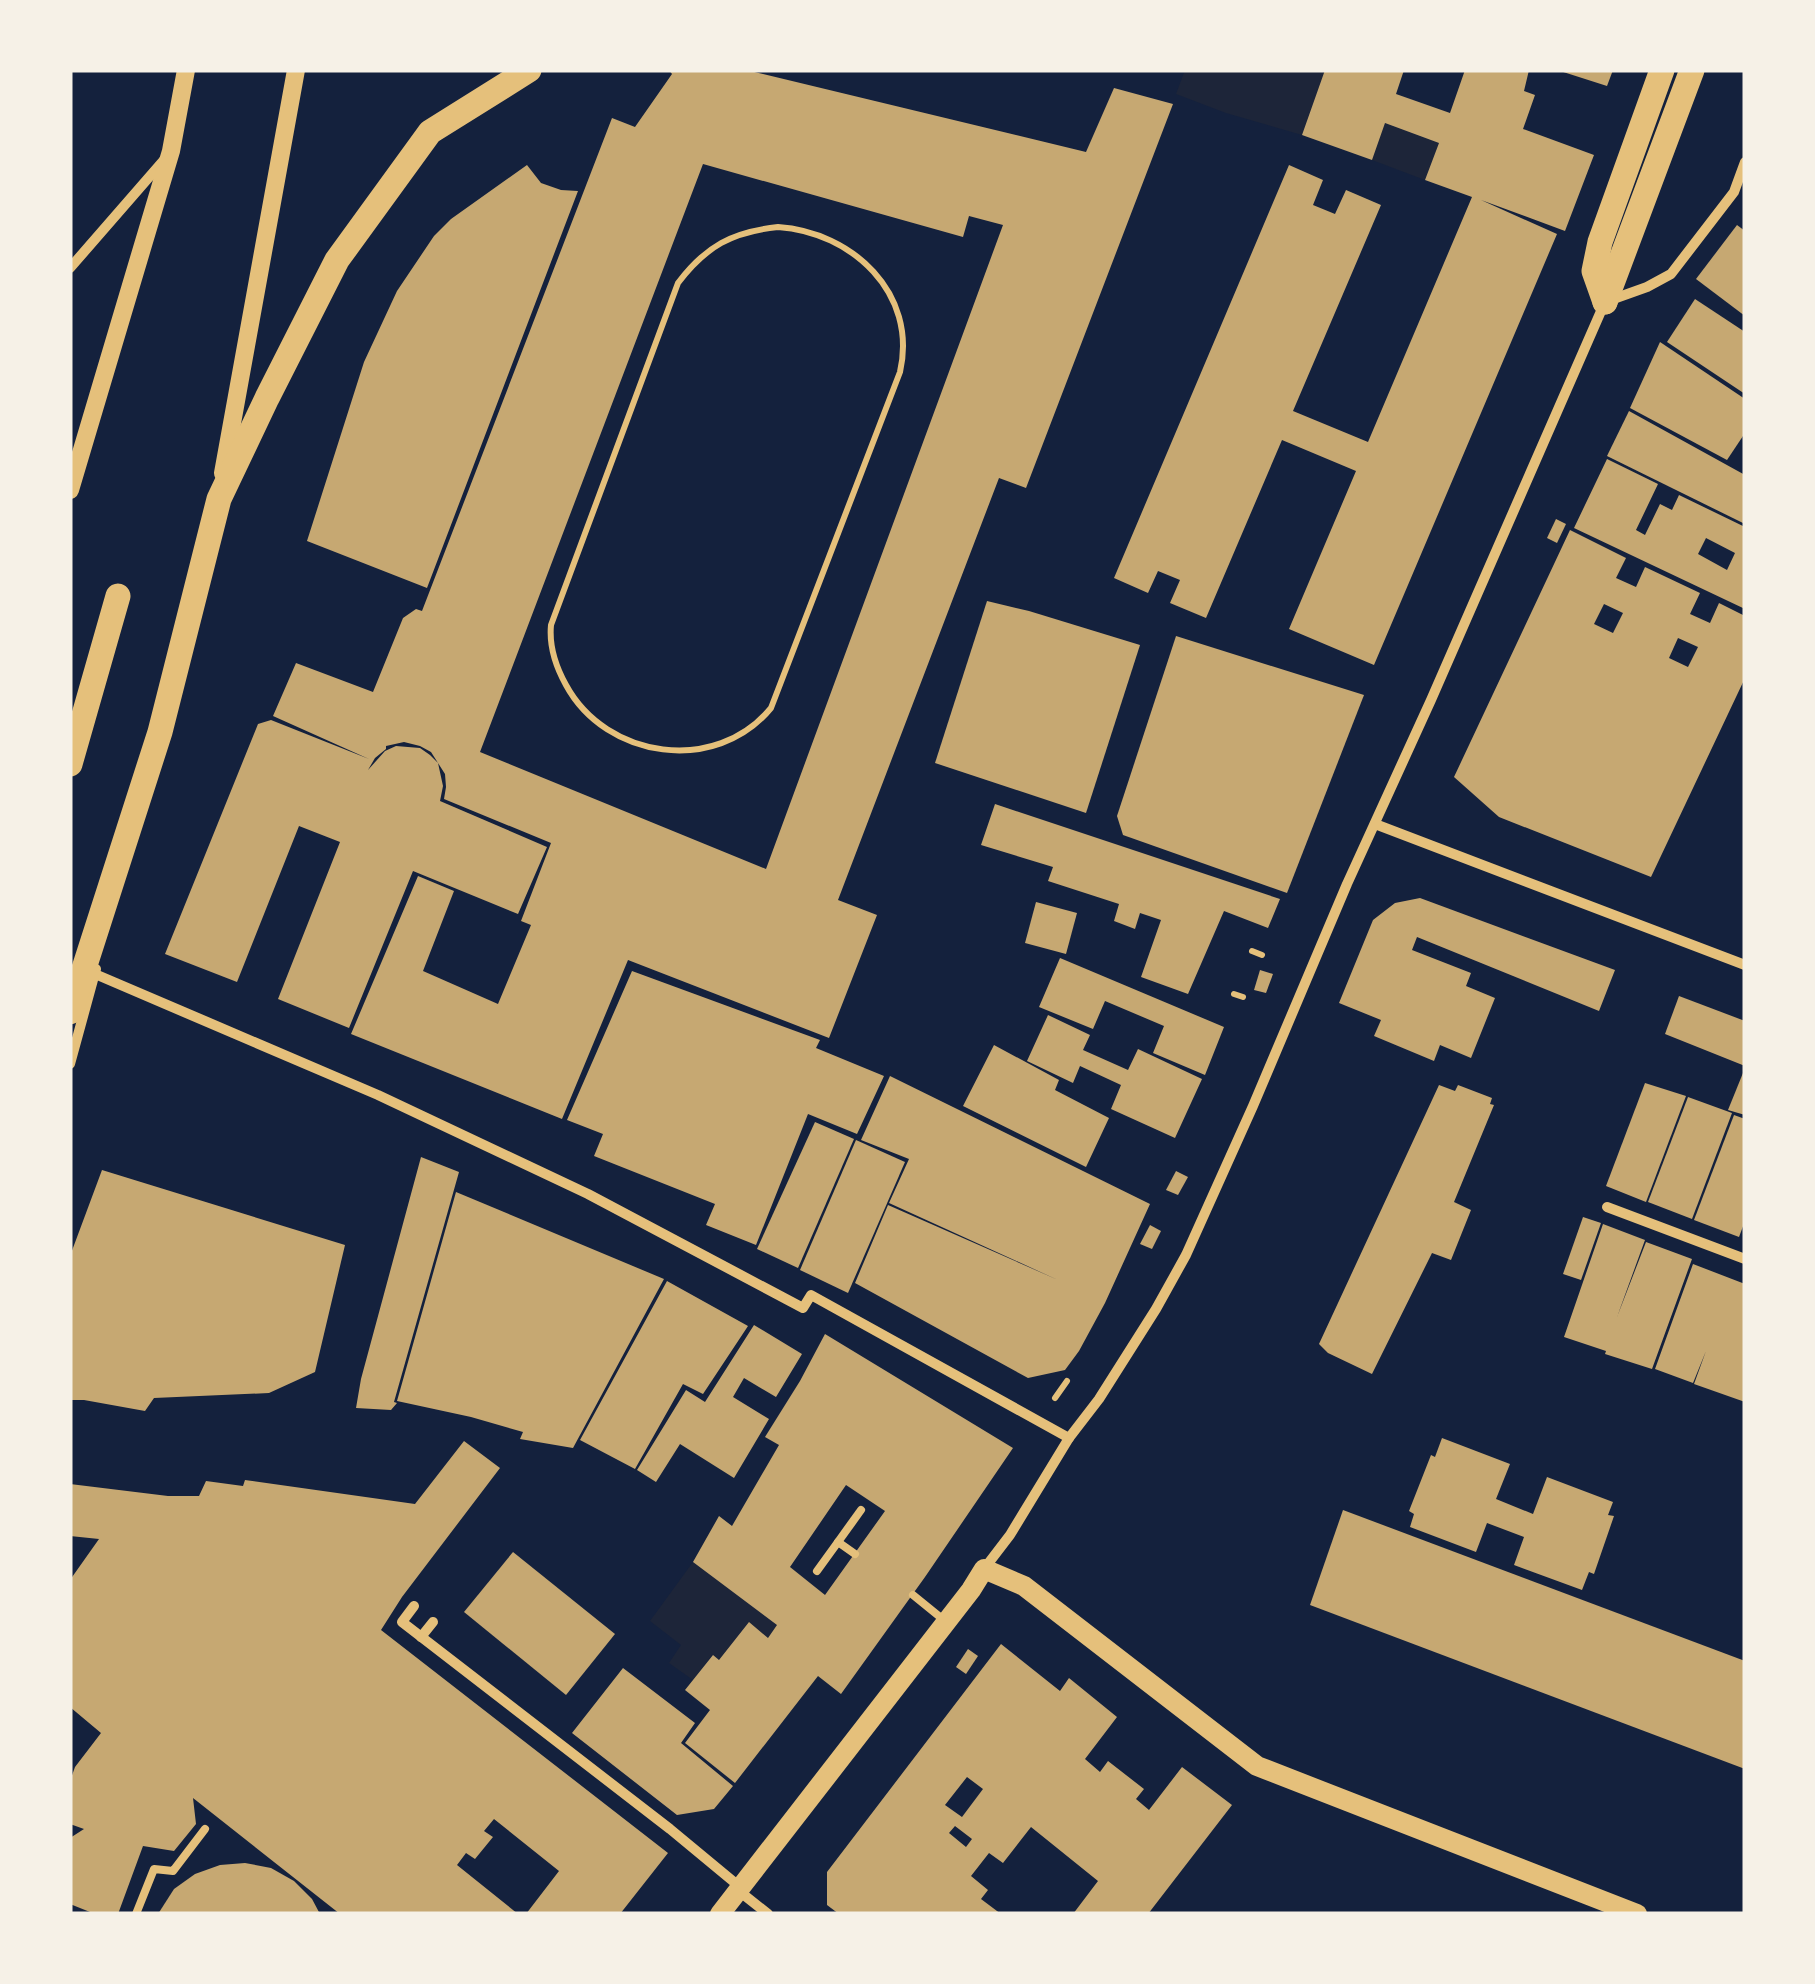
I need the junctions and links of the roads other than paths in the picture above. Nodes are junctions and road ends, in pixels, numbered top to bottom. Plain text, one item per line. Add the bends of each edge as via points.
1 (186, 70) edge
2 (296, 70) edge
3 (529, 70) edge
4 (1662, 70) edge
5 (1692, 70) edge
6 (171, 152) junction
7 (1745, 162) edge
8 (70, 268) edge
9 (1605, 302) junction
10 (70, 490) edge
11 (219, 498) junction
12 (118, 596) dead end
13 (160, 732) junction
14 (70, 764) edge
15 (1375, 824) junction
16 (1745, 965) edge
17 (95, 974) junction
18 (70, 1012) edge
19 (70, 1064) edge
20 (1606, 1207) dead end
21 (1745, 1258) edge
22 (1070, 1438) junction
23 (862, 1510) dead end
24 (838, 1542) junction
25 (854, 1554) dead end
26 (984, 1569) junction
27 (817, 1571) dead end
28 (912, 1595) dead end
29 (414, 1606) dead end
30 (945, 1621) junction
31 (433, 1622) dead end
32 (421, 1637) junction
33 (206, 1829) dead end
34 (740, 1890) junction
35 (136, 1914) edge
36 (720, 1914) edge
37 (768, 1914) edge
38 (1637, 1914) edge

1 - 6 street
2 - 11 street
3 - 11 main road via 430,132 391,184 337,260
4 - 9 main road via 1600,242 1594,271
5 - 9 main road
6 - 8 street
6 - 10 street
7 - 9 street via 1734,192 1671,274
9 - 15 street
11 - 13 main road
12 - 14 main road
13 - 17 street
13 - 18 main road
15 - 16 street
15 - 22 street via 1186,1255
17 - 19 street
17 - 22 street via 396,1103 588,1194 803,1308 811,1295
20 - 21 street
22 - 26 street
23 - 24 lane
24 - 25 lane
24 - 27 lane
26 - 30 main road
26 - 38 main road via 1024,1586 1257,1766
28 - 30 lane
29 - 32 street via 402,1622
30 - 34 main road
31 - 32 street
32 - 34 street
33 - 35 lane via 172,1872 154,1869
34 - 36 main road
34 - 37 street

